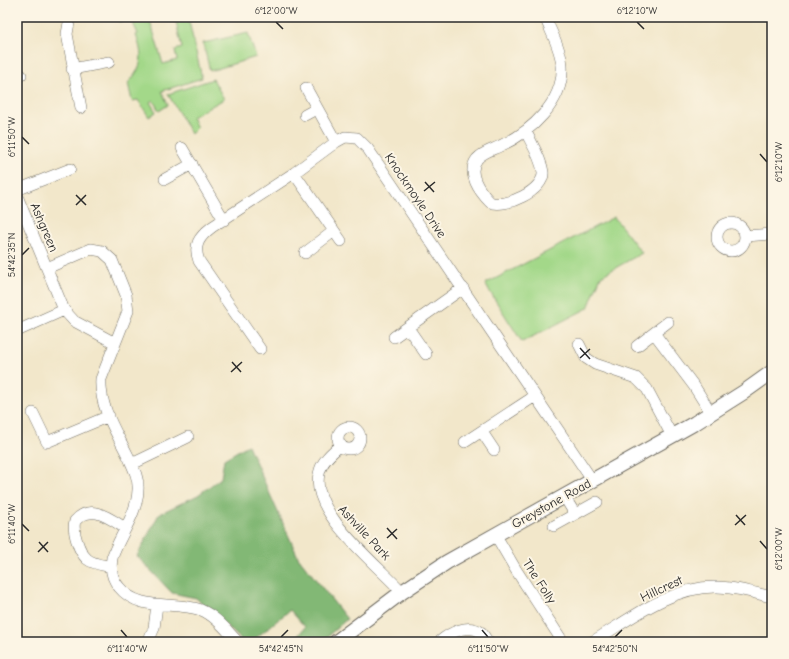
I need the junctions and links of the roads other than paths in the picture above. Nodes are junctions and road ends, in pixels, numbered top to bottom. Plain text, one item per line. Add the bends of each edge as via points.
1 (70, 17) edge
2 (545, 17) edge
3 (109, 62) dead end
4 (72, 69) junction
5 (306, 88) dead end
6 (80, 108) dead end
7 (316, 109) junction
8 (305, 115) dead end
9 (526, 132) junction
10 (336, 142) junction
11 (182, 148) dead end
12 (192, 164) junction
13 (70, 169) dead end
14 (294, 173) junction
15 (165, 179) dead end
16 (17, 190) edge
17 (17, 196) edge
18 (224, 220) junction
19 (334, 231) junction
20 (772, 234) edge
21 (745, 236) dead end
22 (341, 241) dead end
23 (305, 253) dead end
24 (47, 268) junction
25 (463, 288) junction
26 (64, 310) junction
27 (668, 322) dead end
28 (408, 328) junction
29 (17, 330) edge
30 (654, 333) junction
31 (394, 337) dead end
32 (115, 343) junction
33 (579, 344) dead end
34 (637, 346) dead end
35 (260, 349) dead end
36 (426, 354) dead end
37 (772, 372) edge
38 (535, 396) junction
39 (33, 413) dead end
40 (711, 414) junction
41 (109, 416) junction
42 (482, 432) junction
43 (672, 436) junction
44 (188, 437) dead end
45 (465, 442) dead end
46 (341, 445) dead end
47 (494, 450) dead end
48 (132, 464) junction
49 (592, 480) junction
50 (564, 496) junction
51 (597, 502) dead end
52 (575, 514) junction
53 (554, 526) dead end
54 (125, 528) junction
55 (495, 534) junction
56 (111, 567) junction
57 (402, 592) junction
58 (772, 597) edge
59 (157, 605) junction
60 (148, 642) edge
61 (238, 642) edge
62 (336, 642) edge
63 (439, 642) edge
64 (488, 642) edge
65 (563, 642) edge
66 (592, 642) edge

1 - 4 street via 67,34
2 - 9 street via 560,57 560,80 548,108
3 - 4 street
4 - 6 street
5 - 7 street
7 - 8 street
7 - 10 street
9 - 9 street via 542,171 541,179 532,190 518,199 510,203 495,204 486,198 474,178 474,164 482,154
10 - 14 street, Knockmoyle Drive
10 - 25 street, Knockmoyle Drive via 349,136 361,140
11 - 12 street
12 - 15 street
12 - 18 street
13 - 16 street, Ashgreen
14 - 18 street, Knockmoyle Drive
14 - 19 street
17 - 24 street, Ashgreen
18 - 35 street, Knockmoyle Drive via 201,236 196,248 197,254 203,267
19 - 22 street
19 - 23 street
20 - 21 street
24 - 26 street, Ashgreen
24 - 32 street, Ashgreen via 90,249 102,251 110,257 128,304
25 - 28 street
25 - 38 street, Knockmoyle Drive
26 - 29 street
26 - 32 street, Ashgreen via 74,321
27 - 30 street
28 - 31 street
28 - 36 street
30 - 34 street
30 - 40 street via 694,386
32 - 41 street, Ashgreen via 101,379 101,396
33 - 43 street via 586,358 594,364 636,378 647,389
37 - 40 main road, Greystone Road
38 - 42 street
38 - 49 street, Knockmoyle Drive
39 - 41 street via 47,442
40 - 43 main road, Greystone Road
41 - 48 street, Ashgreen
42 - 45 street
42 - 47 street
43 - 49 main road, Greystone Road
44 - 48 street
46 - 57 street, Ashville Park via 326,460 318,475 319,488 326,509 336,523
48 - 54 street, Ashgreen via 138,492
49 - 50 main road, Greystone Road
50 - 52 street
50 - 55 main road, Greystone Road
51 - 52 street
52 - 53 street
54 - 56 street, Ashgreen via 114,552
54 - 56 street via 96,512 85,513 75,521 74,533 85,557 95,563
55 - 57 main road, Greystone Road
55 - 65 street, The Folly
56 - 59 street via 116,583 134,600
57 - 62 main road, Greystone Road
58 - 66 street, Hillcrest via 723,587 685,591
59 - 60 street via 154,628
59 - 61 street via 201,611 215,620
63 - 64 street via 452,633 469,628 482,632

